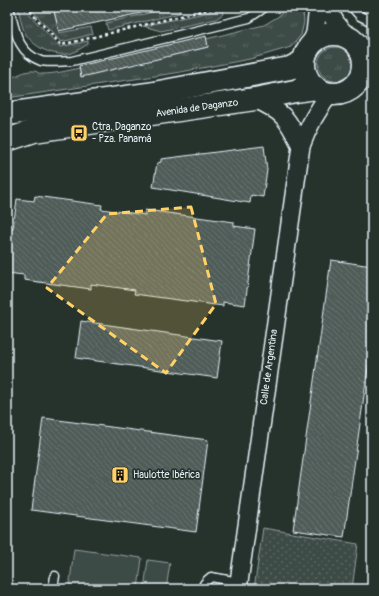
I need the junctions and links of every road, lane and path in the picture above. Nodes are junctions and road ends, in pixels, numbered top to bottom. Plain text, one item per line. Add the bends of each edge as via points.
1 (9, 7) edge
2 (26, 7) edge
3 (218, 7) edge
4 (263, 7) edge
5 (318, 7) edge
6 (327, 7) edge
7 (352, 7) edge
8 (372, 22) edge
9 (361, 48) edge
10 (307, 55) junction
11 (367, 75) edge
12 (323, 91) junction
13 (255, 99) junction
14 (7, 114) edge
15 (7, 140) edge
16 (300, 146) junction
17 (55, 576) dead end
18 (239, 585) edge
19 (53, 589) edge
20 (202, 589) edge

1 - 4 lane via 19,43 27,53 41,61 72,61 249,18
2 - 3 path via 61,44
5 - 10 street via 315,33
6 - 9 street via 336,23
7 - 8 lane via 360,16
9 - 10 main road via 343,36 327,36 314,42
9 - 11 main road
10 - 12 main road via 306,76 310,83
10 - 14 main road, Avenida de Daganzo via 290,68 156,93
11 - 12 main road via 345,92
12 - 13 main road, Avenida de Daganzo via 295,91
12 - 16 street, Calle de Argentina via 318,109
13 - 15 main road, Avenida de Daganzo via 34,131
13 - 16 street via 280,112 289,122
16 - 18 street, Calle de Argentina
17 - 19 lane
18 - 20 lane via 211,577 206,580

